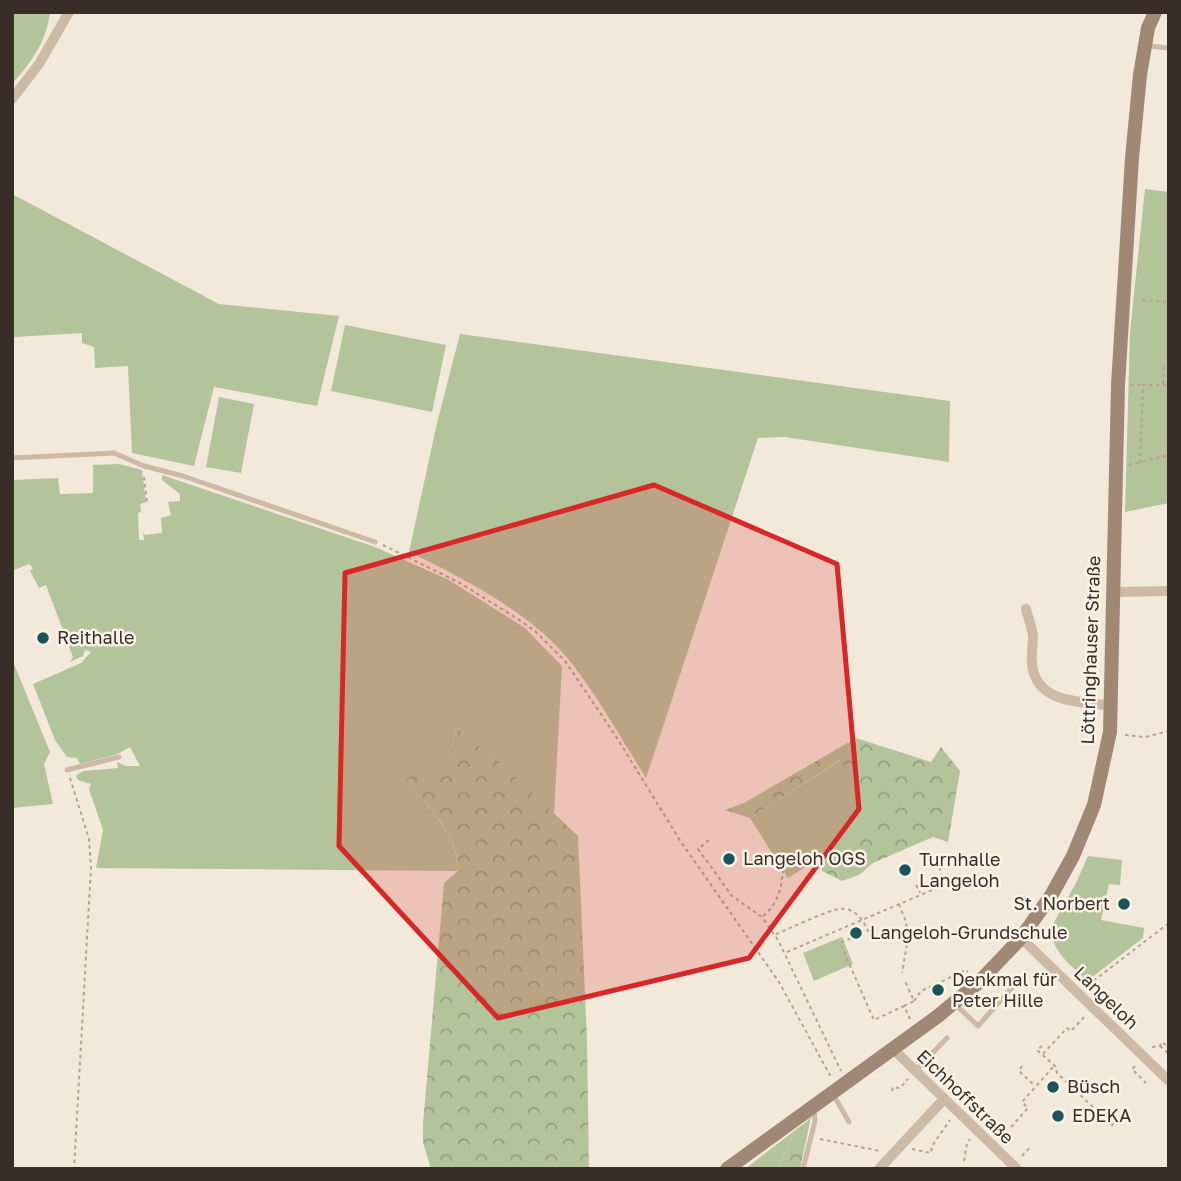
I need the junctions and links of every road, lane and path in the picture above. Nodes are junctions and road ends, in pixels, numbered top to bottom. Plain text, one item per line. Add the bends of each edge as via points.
1 (69, 12) edge
2 (1155, 12) edge
3 (1144, 45) junction
4 (1169, 48) edge
5 (12, 99) edge
6 (1142, 300) dead end
7 (1169, 302) edge
8 (1164, 364) dead end
9 (1163, 385) junction
10 (1169, 385) edge
11 (1169, 455) edge
12 (12, 458) edge
13 (1140, 463) junction
14 (1130, 465) dead end
15 (144, 466) junction
16 (147, 503) dead end
17 (375, 542) joint
18 (1169, 591) edge
19 (1115, 592) junction
20 (1026, 609) dead end
21 (1112, 706) junction
22 (1110, 732) junction
23 (1169, 732) edge
24 (119, 757) dead end
25 (67, 770) joint
26 (709, 840) dead end
27 (938, 860) dead end
28 (783, 871) dead end
29 (916, 886) dead end
30 (920, 894) junction
31 (899, 903) junction
32 (762, 917) junction
33 (863, 919) junction
34 (1169, 923) edge
35 (774, 935) junction
36 (1021, 938) junction
37 (786, 953) junction
38 (902, 973) dead end
39 (905, 981) dead end
40 (979, 982) junction
41 (1017, 982) dead end
42 (863, 984) dead end
43 (859, 986) junction
44 (1087, 986) dead end
45 (914, 1001) junction
46 (954, 1003) junction
47 (904, 1006) junction
48 (1086, 1016) dead end
49 (912, 1024) dead end
50 (1063, 1024) dead end
51 (1067, 1028) junction
52 (947, 1038) dead end
53 (1042, 1046) dead end
54 (1160, 1046) junction
55 (892, 1048) junction
56 (1151, 1048) dead end
57 (1169, 1048) edge
58 (1169, 1054) edge
59 (1042, 1055) junction
60 (1135, 1065) dead end
61 (1023, 1066) dead end
62 (1055, 1066) junction
63 (912, 1075) junction
64 (1169, 1081) edge
65 (1146, 1083) dead end
66 (838, 1086) junction
67 (1036, 1087) junction
68 (892, 1091) dead end
69 (944, 1099) junction
70 (813, 1104) junction
71 (950, 1119) dead end
72 (849, 1122) dead end
73 (1115, 1122) dead end
74 (1010, 1127) dead end
75 (812, 1138) junction
76 (971, 1139) dead end
77 (901, 1146) junction
78 (1031, 1146) dead end
79 (884, 1152) dead end
80 (1021, 1156) dead end
81 (964, 1161) dead end
82 (74, 1169) edge
83 (727, 1169) edge
84 (803, 1169) edge
85 (879, 1169) edge
86 (1017, 1169) edge

1 - 5 street
2 - 3 street, Löttringhauser Straße
3 - 4 lane
3 - 19 street, Löttringhauser Straße via 1118,384
6 - 7 path
8 - 9 path
9 - 10 path
9 - 13 path via 1143,385
11 - 13 path
12 - 15 lane via 114,453
13 - 14 path
15 - 16 path
15 - 17 lane
17 - 66 path via 460,583 521,621 565,661 681,842 779,982
18 - 19 street
19 - 21 street, Löttringhauser Straße
20 - 21 street via 1033,633 1036,681 1048,693 1064,699
21 - 22 street, Löttringhauser Straße
22 - 23 path via 1145,737
22 - 36 street, Löttringhauser Straße via 1094,805 1073,856
24 - 25 lane
25 - 82 path via 89,839 91,867
26 - 32 path via 698,849 733,896
27 - 30 path via 940,883
28 - 32 path via 773,908
29 - 30 path
30 - 31 path
31 - 33 path
31 - 38 path via 908,939
32 - 35 path
33 - 35 path via 839,909
33 - 37 path
33 - 43 path via 868,931 840,943
34 - 44 path
35 - 37 path
36 - 40 street, Löttringhauser Straße
36 - 64 street, Langeloh
37 - 66 path
39 - 45 path
40 - 45 path via 966,970 921,991
40 - 46 street, Löttringhauser Straße
41 - 46 lane via 978,1026
42 - 43 path
43 - 47 path via 874,1020
45 - 47 path
46 - 55 street, Löttringhauser Straße
47 - 49 path
48 - 51 path via 1071,1031
50 - 51 path
51 - 59 path
52 - 63 lane
53 - 59 path via 1037,1050
54 - 56 path
54 - 57 path via 1162,1042
54 - 58 path
55 - 63 street, Eichhoffstraße
55 - 66 street, Löttringhauser Straße
59 - 62 path
60 - 65 path via 1132,1069
61 - 67 path via 1019,1071
62 - 67 path
62 - 73 path via 1112,1125
63 - 68 path
63 - 69 street, Eichhoffstraße
66 - 70 street, Löttringhauser Straße
66 - 72 lane
67 - 74 path via 1022,1102 1028,1108
69 - 77 street
69 - 86 street, Eichhoffstraße
70 - 75 lane
70 - 83 street, Löttringhauser Straße
71 - 77 path via 930,1153
75 - 79 path
75 - 84 lane
76 - 81 path
77 - 85 street
78 - 80 path

